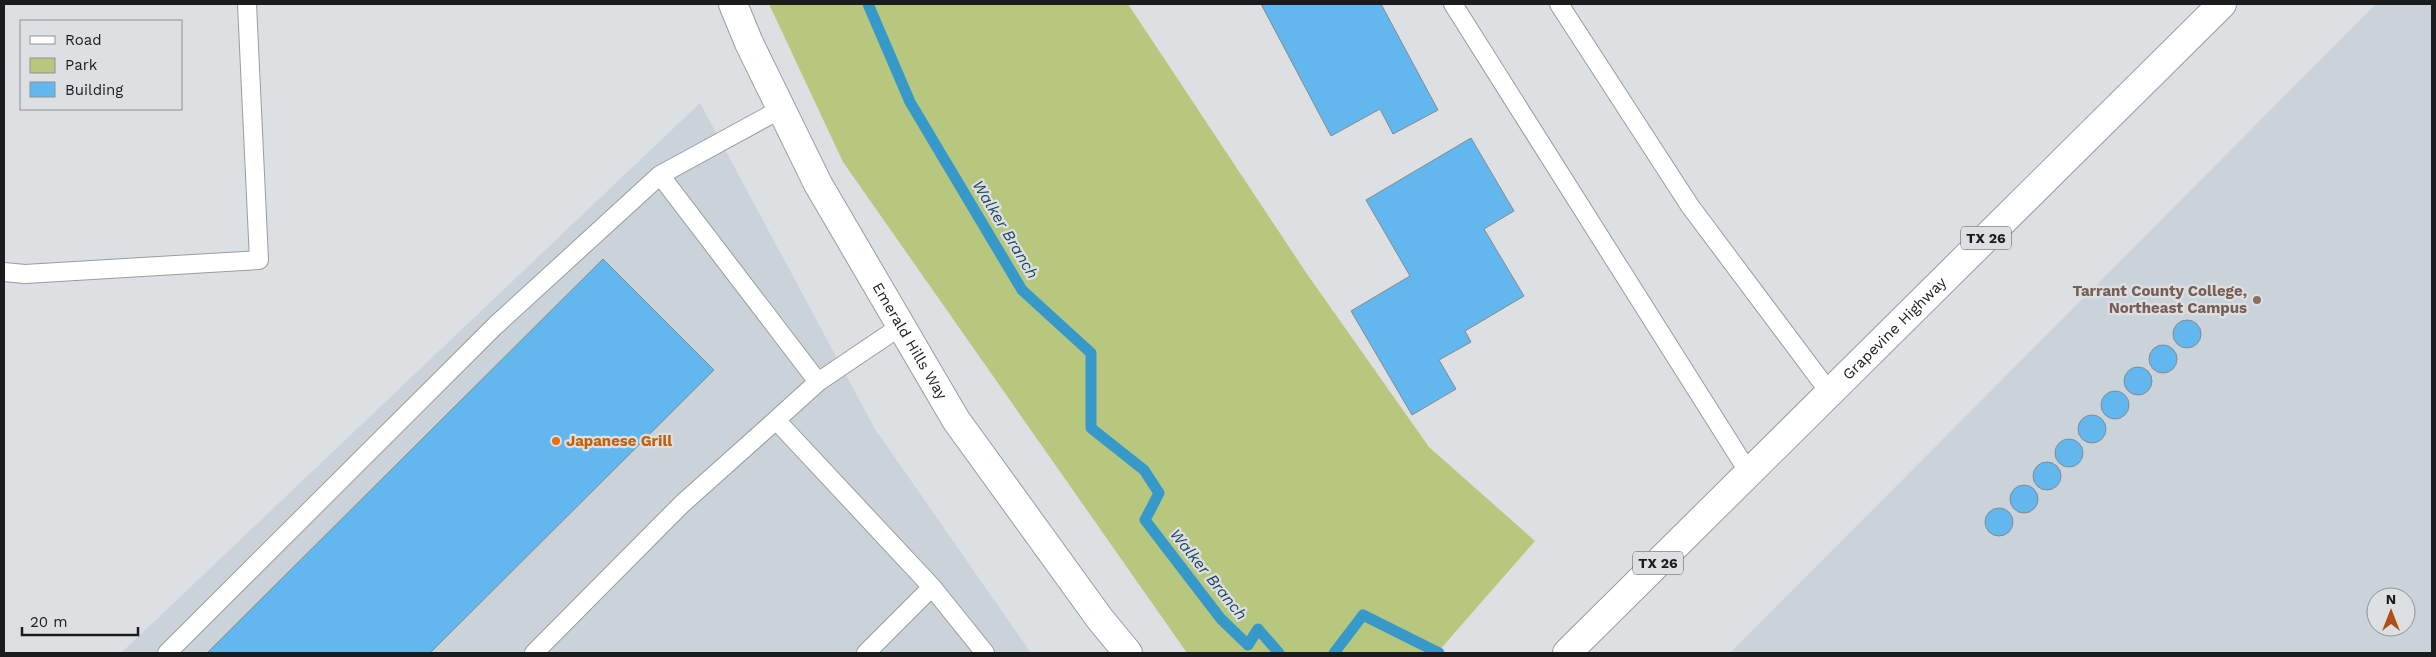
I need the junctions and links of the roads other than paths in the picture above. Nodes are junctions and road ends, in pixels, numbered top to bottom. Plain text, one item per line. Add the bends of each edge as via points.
1 (247, 4) edge
2 (733, 4) edge
3 (1453, 4) edge
4 (1559, 4) edge
5 (2222, 4) edge
6 (781, 109) junction
7 (660, 175) junction
8 (4, 272) edge
9 (901, 326) junction
10 (818, 382) junction
11 (1830, 393) junction
12 (776, 420) junction
13 (1749, 473) junction
14 (932, 587) junction
15 (167, 653) edge
16 (534, 653) edge
17 (866, 653) edge
18 (985, 653) edge
19 (1128, 653) edge
20 (1567, 653) edge

1 - 8 lane via 259,260 25,274
2 - 6 main road, Emerald Hills Way
3 - 13 lane
4 - 11 lane via 1690,206
5 - 11 main road, Grapevine Highway / TX 26
6 - 7 lane
6 - 9 main road, Emerald Hills Way via 818,184
7 - 10 lane
7 - 15 lane via 496,325
9 - 10 lane
9 - 19 main road, Emerald Hills Way via 956,420
10 - 12 lane
11 - 13 main road, Grapevine Highway / TX 26
12 - 14 lane
12 - 16 lane via 682,504
13 - 20 main road, Grapevine Highway / TX 26
14 - 17 lane
14 - 18 lane

